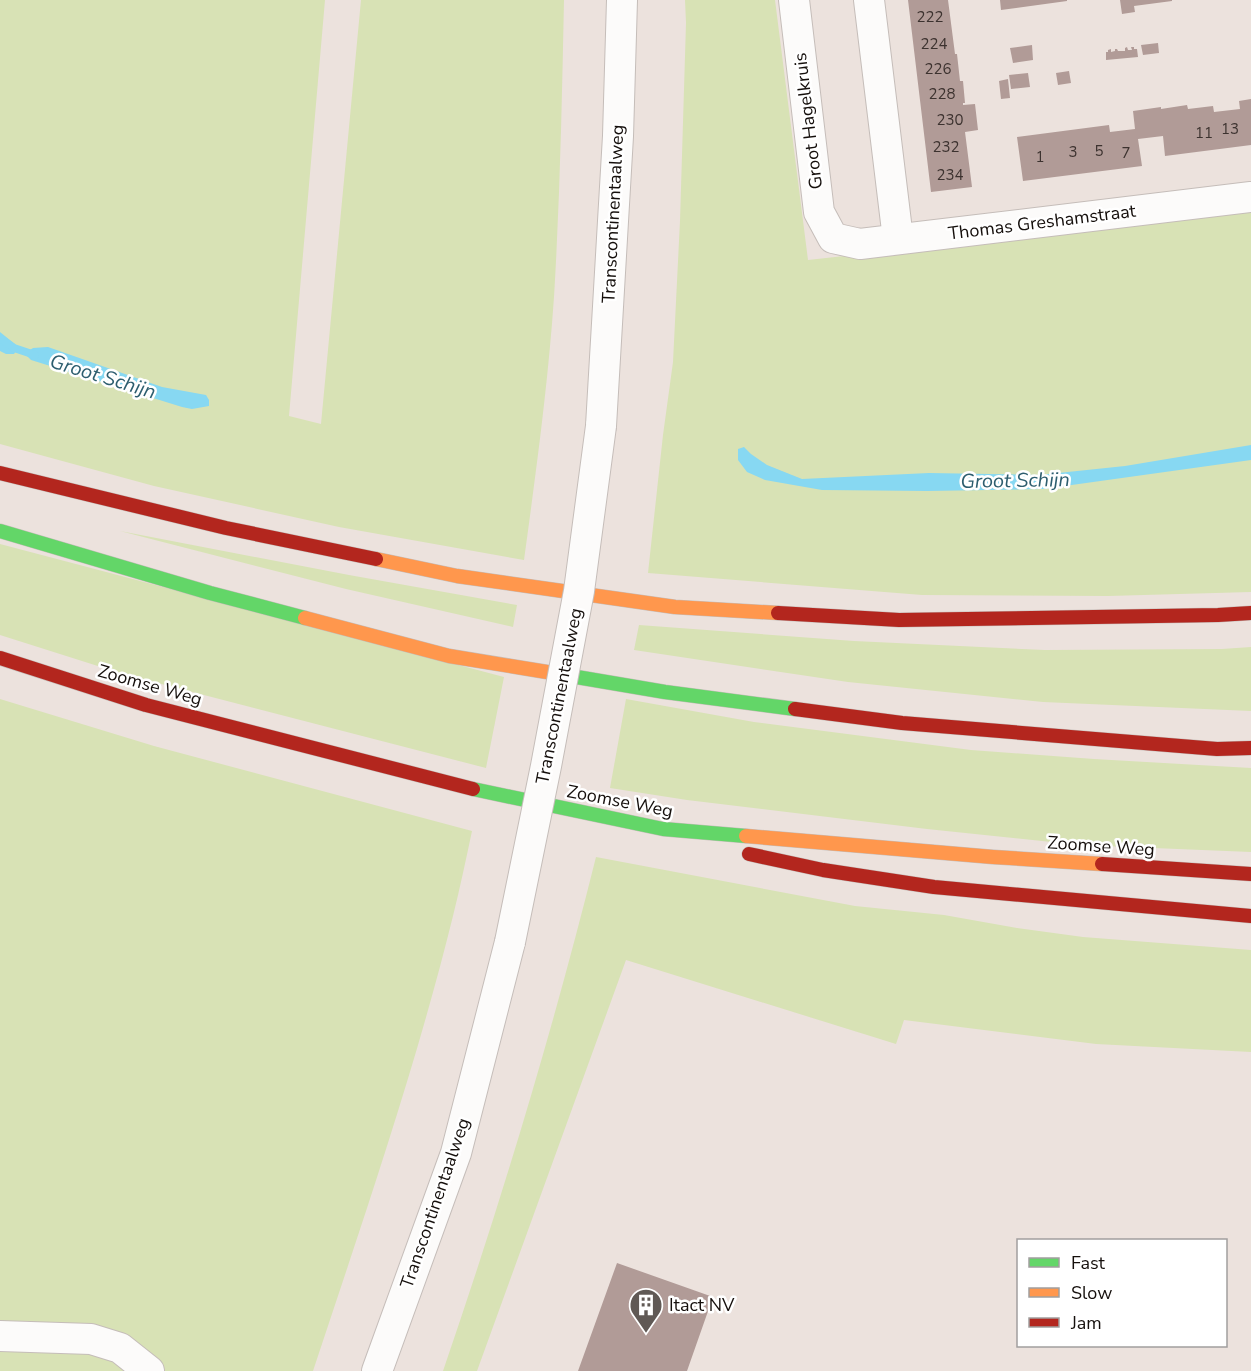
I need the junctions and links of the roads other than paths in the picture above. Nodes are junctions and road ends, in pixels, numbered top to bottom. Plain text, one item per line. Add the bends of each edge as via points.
1 (622, 0) edge
2 (794, 0) edge
3 (869, 0) edge
4 (1251, 196) edge
5 (833, 238) joint
6 (898, 240) junction
7 (0, 473) edge
8 (0, 531) edge
9 (1251, 613) edge
10 (0, 658) edge
11 (1251, 748) edge
12 (663, 829) junction
13 (1251, 874) edge
14 (1251, 916) edge
15 (0, 1336) edge
16 (150, 1371) edge
17 (377, 1371) edge

1 - 17 street, Transcontinentaalweg, bridge via 601,426 579,591 510,942 456,1153
2 - 5 street, Groot Hagelkruis via 819,212
3 - 6 street
4 - 6 street, Thomas Greshamstraat
5 - 6 street, Thomas Greshamstraat via 860,244
7 - 9 highway via 226,528 457,576 675,607 899,620
8 - 11 highway via 210,593 449,656 665,692 902,723
10 - 12 highway, Zoomse Weg via 146,705 471,789
12 - 13 highway, Zoomse Weg
12 - 14 highway via 823,870 934,887
15 - 16 street via 91,1339 120,1348

